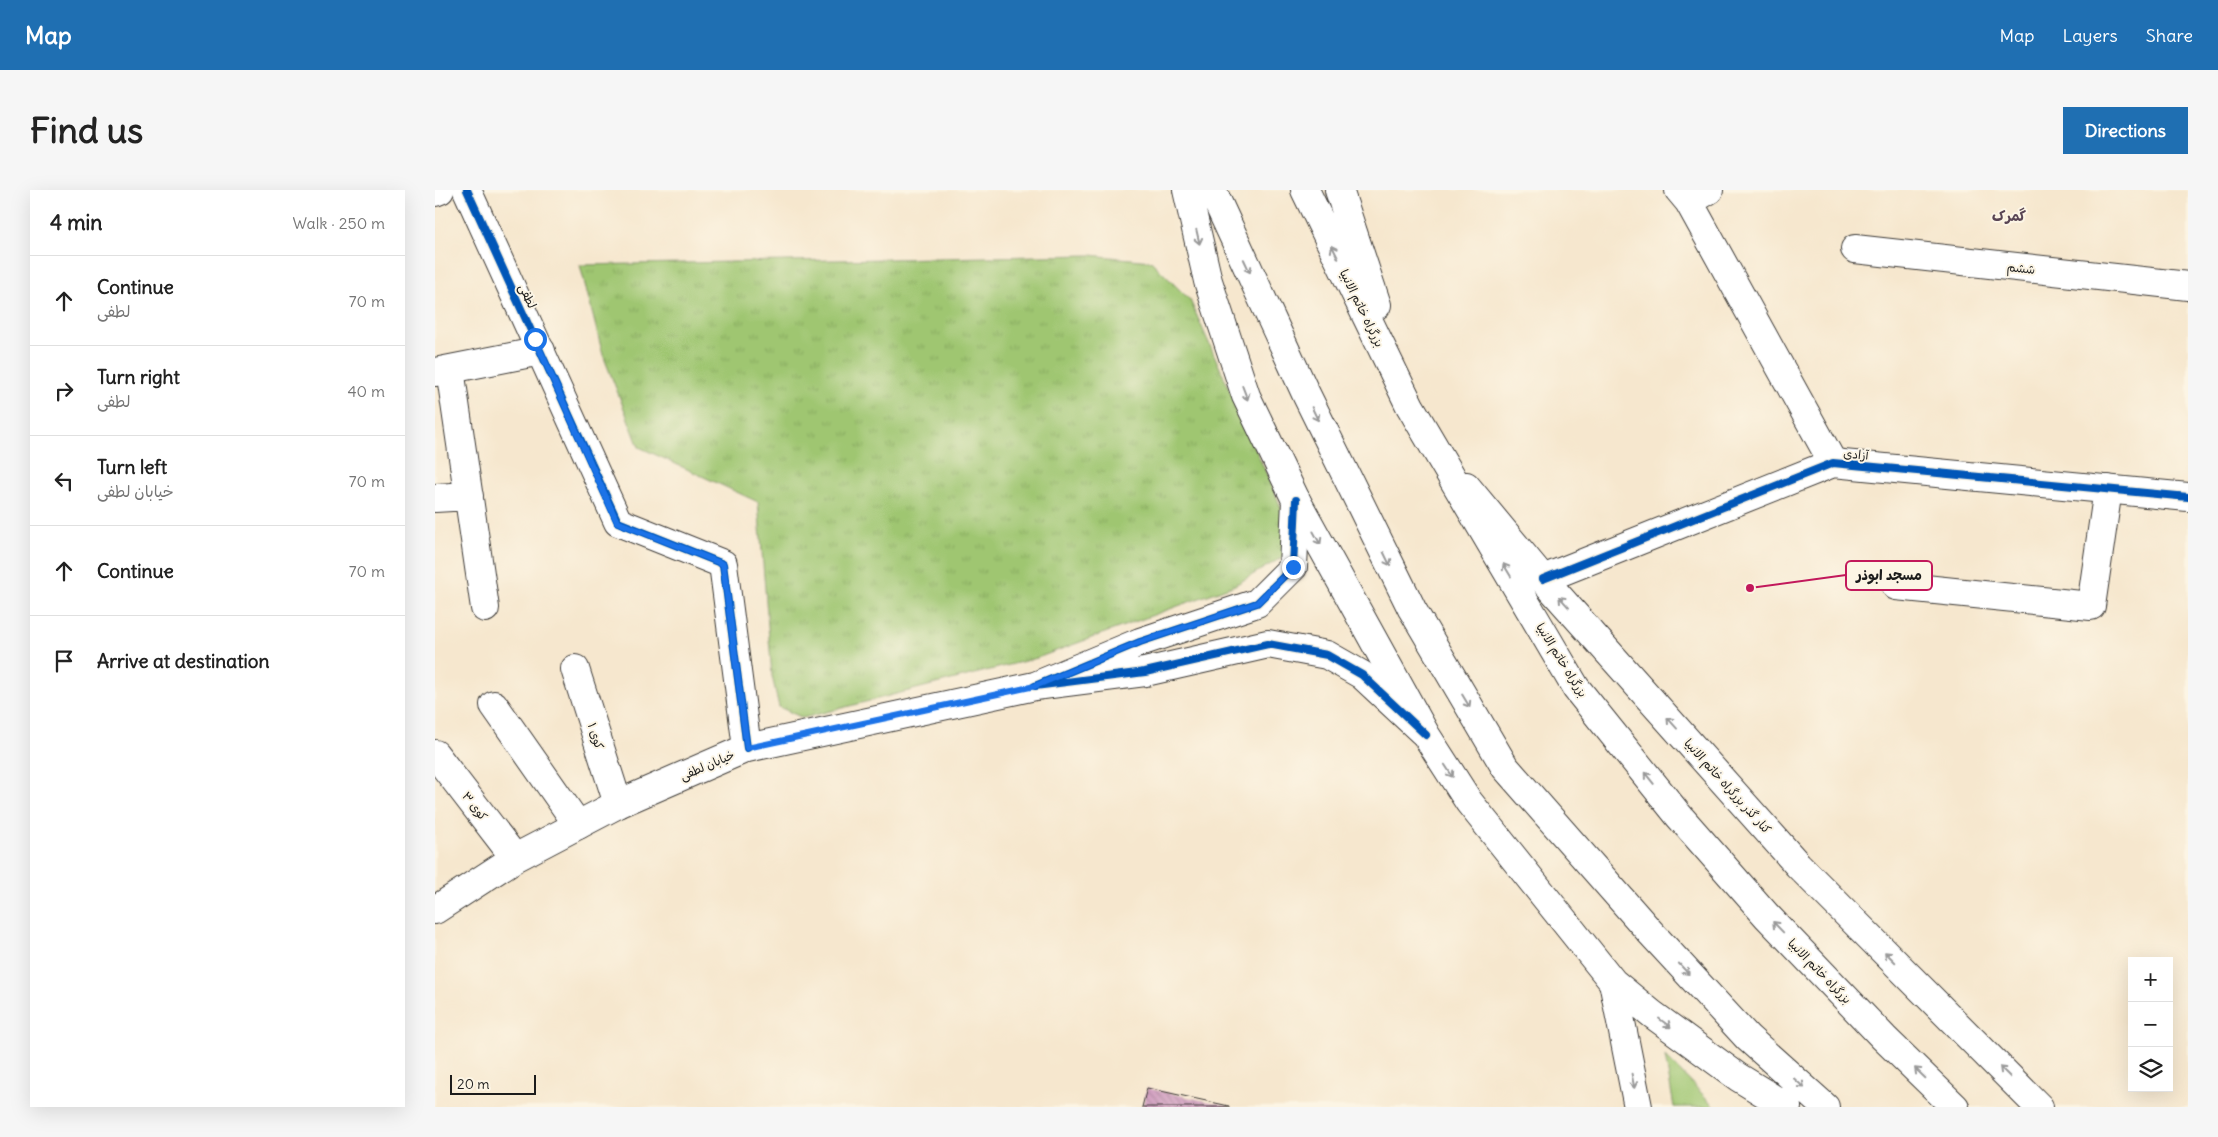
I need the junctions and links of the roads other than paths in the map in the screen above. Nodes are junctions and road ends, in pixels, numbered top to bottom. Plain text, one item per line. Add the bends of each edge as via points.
1 (440, 190) edge
2 (467, 190) edge
3 (1187, 190) edge
4 (1212, 190) edge
5 (1305, 190) edge
6 (1339, 190) edge
7 (435, 192) edge
8 (1693, 194) edge
9 (1855, 249) dead end
10 (2188, 286) edge
11 (541, 351) junction
12 (443, 370) edge
13 (1410, 406) junction
14 (1435, 449) junction
15 (1833, 463) junction
16 (2108, 489) junction
17 (469, 496) junction
18 (435, 498) edge
19 (2188, 498) edge
20 (1296, 500) junction
21 (1543, 579) junction
22 (1896, 586) dead end
23 (485, 608) dead end
24 (575, 669) dead end
25 (1035, 686) junction
26 (494, 705) dead end
27 (1426, 734) junction
28 (747, 748) junction
29 (435, 754) edge
30 (618, 804) junction
31 (578, 825) junction
32 (515, 858) junction
33 (435, 910) edge
34 (1613, 982) junction
35 (1638, 1107) edge
36 (1787, 1107) edge
37 (1825, 1107) edge
38 (1955, 1107) edge
39 (2039, 1107) edge

1 - 7 main road
2 - 11 main road, لطفی
3 -> 20 main road via 1208,281 1246,396
4 -> 37 main road via 1306,394 1411,609 1505,767 1748,1038
13 -> 5 main road, بزرگراه خاتم الانبیا
6 - 13 main road
8 - 15 main road
9 - 10 main road, ششم
11 - 12 main road
11 - 28 main road, لطفی via 617,522 723,564
12 - 17 main road
13 - 14 main road, بزرگراه خاتم الانبیا
14 - 21 main road, کنار گذر بزرگراه خاتم الانبیا
38 -> 14 main road, بزرگراه خاتم الانبیا via 1767,916 1679,816 1583,695
15 - 16 main road, آزادی
15 - 21 main road, آزادی
16 - 19 main road, آزادی
16 - 22 main road via 2091,606
17 - 18 main road
17 - 23 main road
20 - 25 main road via 1293,567 1257,603 1140,642
20 -> 27 main road
39 -> 21 main road, کنار گذر بزرگراه خاتم الانبیا via 1798,865
24 - 30 main road, کوی ۱
25 - 27 main road via 1145,672 1268,644 1327,655 1362,675
25 - 28 main road, خیابان لطفی
26 - 31 main road
27 -> 34 main road via 1469,802
28 - 30 main road, خیابان لطفی
29 - 32 main road, کوی ۳
30 - 31 main road, خیابان لطفی
31 - 32 main road, خیابان لطفی
32 - 33 main road, خیابان لطفی
34 -> 35 main road
34 -> 36 main road via 1738,1077

